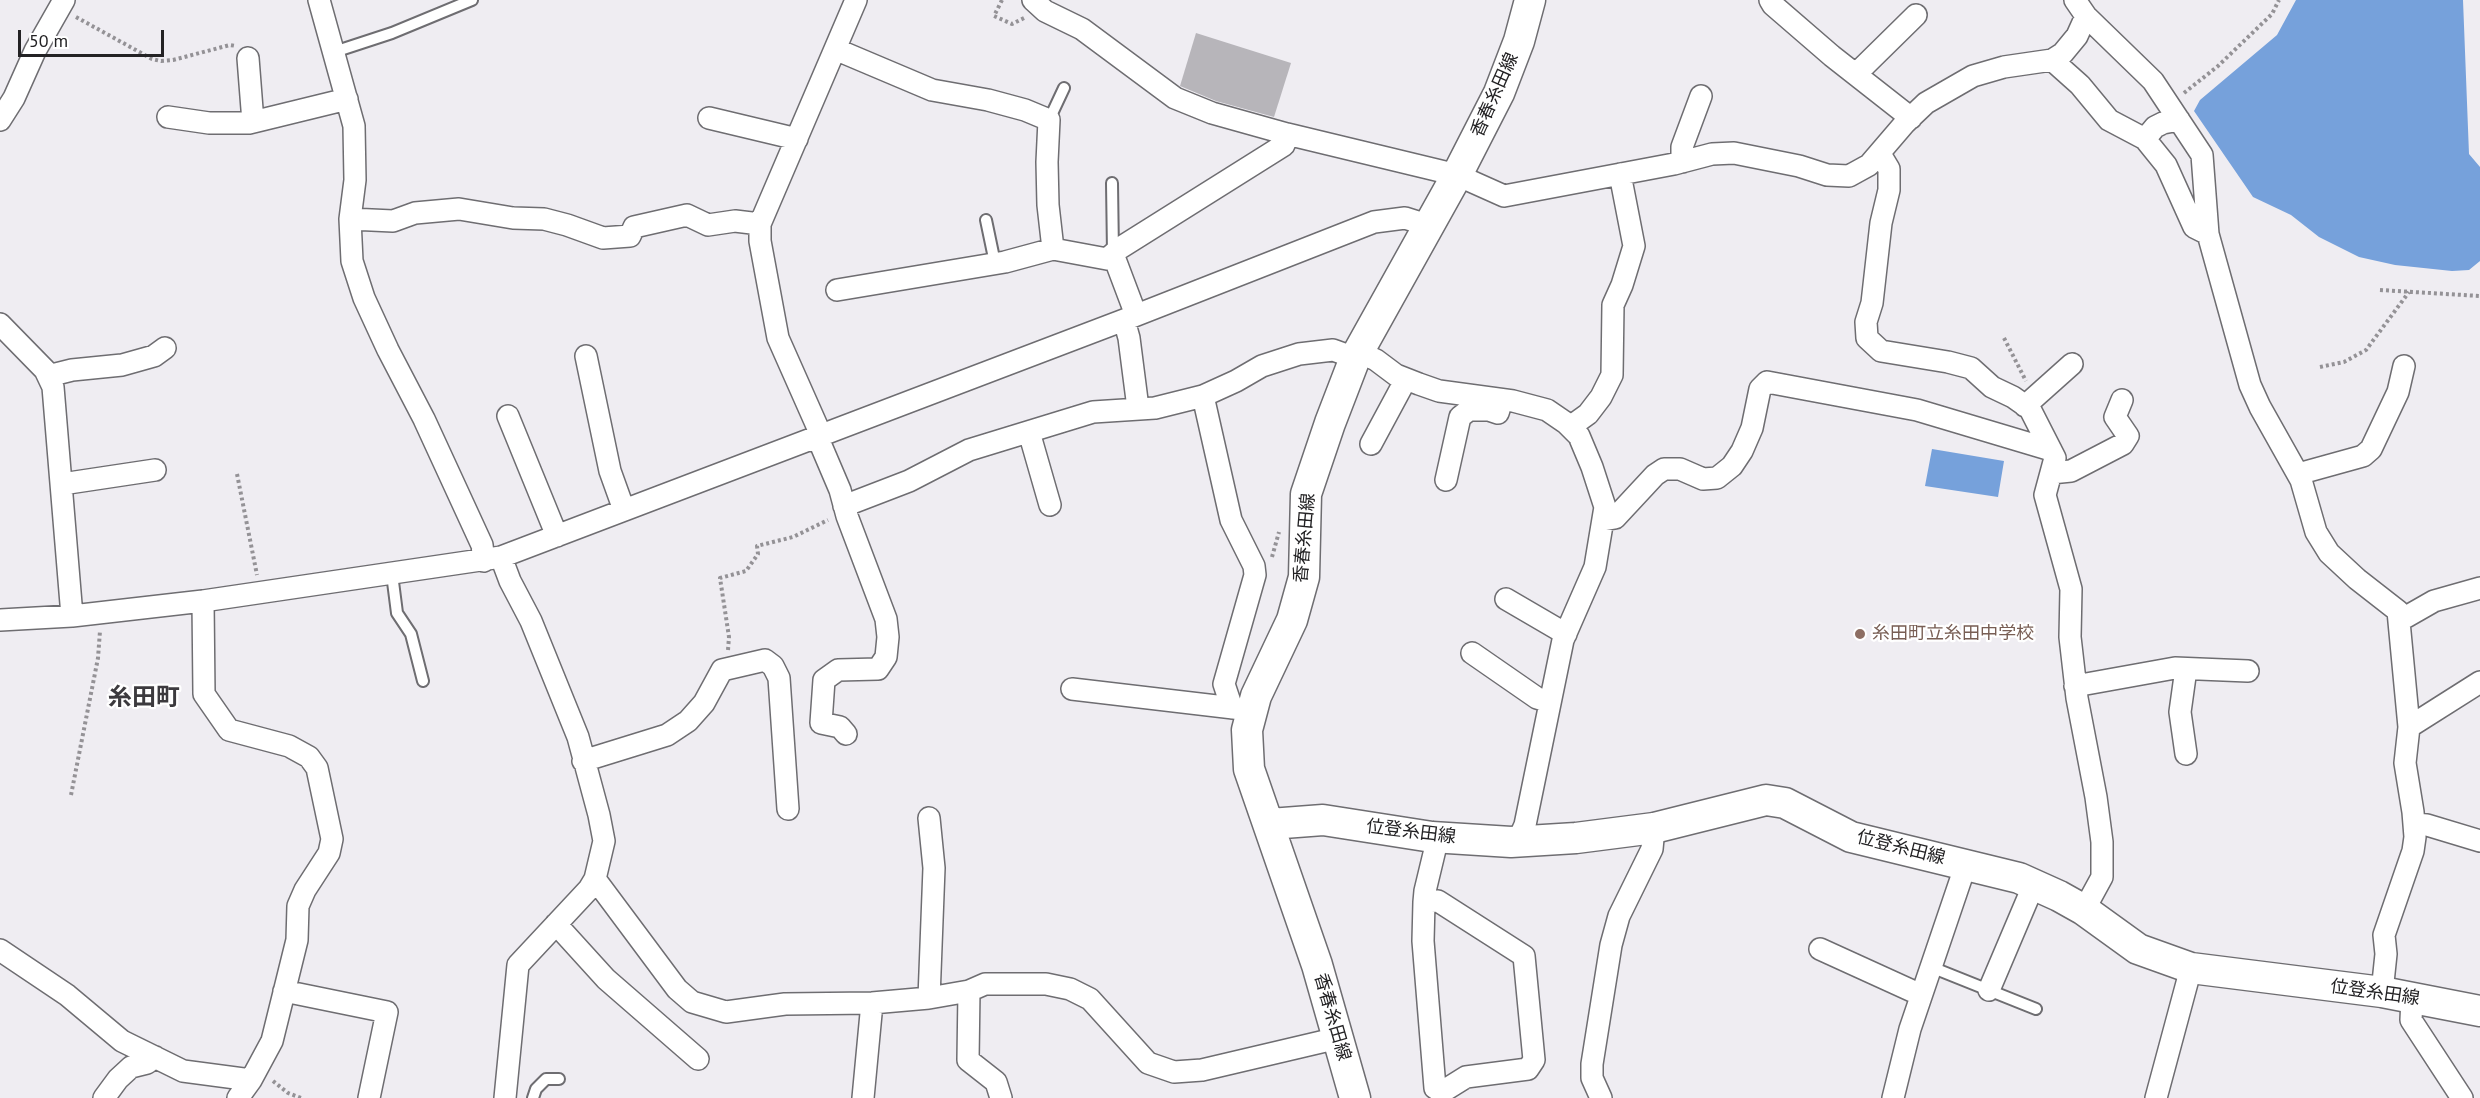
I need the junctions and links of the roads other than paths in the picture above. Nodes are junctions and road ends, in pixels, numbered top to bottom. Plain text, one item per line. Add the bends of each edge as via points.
1 (319, 0) edge
2 (472, 0) edge
3 (856, 0) edge
4 (1530, 0) edge
5 (1770, 0) edge
6 (1034, 1) edge
7 (62, 4) edge
8 (2081, 8) edge
9 (1916, 15) dead end
10 (835, 50) junction
11 (334, 52) junction
12 (249, 58) road end
13 (2052, 60) junction
14 (1856, 74) junction
15 (1064, 87) dead end
16 (1701, 96) dead end
17 (7, 97) edge
18 (347, 99) junction
19 (2174, 112) junction
20 (168, 117) dead end
21 (1911, 117) junction
22 (709, 118) dead end
23 (0, 120) edge
24 (1049, 120) junction
25 (253, 122) junction
26 (1287, 134) junction
27 (797, 139) junction
28 (2145, 139) junction
29 (1880, 154) junction
30 (1682, 162) junction
31 (1620, 174) junction
32 (1457, 176) junction
33 (1112, 183) dead end
34 (350, 219) junction
35 (986, 220) dead end
36 (760, 224) junction
37 (1427, 225) junction
38 (2208, 234) junction
39 (1053, 249) junction
40 (1113, 254) junction
41 (995, 263) junction
42 (837, 290) dead end
43 (1130, 318) junction
44 (0, 324) edge
45 (165, 348) dead end
46 (1357, 355) junction
47 (586, 357) dead end
48 (2072, 364) dead end
49 (2404, 366) dead end
50 (48, 376) junction
51 (1406, 379) junction
52 (1203, 396) junction
53 (2122, 399) dead end
54 (1502, 400) junction
55 (2030, 402) junction
56 (1138, 408) junction
57 (508, 416) dead end
58 (1570, 427) junction
59 (1029, 432) junction
60 (819, 435) junction
61 (1371, 444) dead end
62 (2051, 450) junction
63 (155, 470) dead end
64 (2051, 472) junction
65 (2298, 474) junction
66 (1446, 480) dead end
67 (62, 484) junction
68 (1050, 505) dead end
69 (844, 506) junction
70 (624, 510) junction
71 (1603, 520) junction
72 (557, 536) junction
73 (493, 559) junction
74 (392, 574) junction
75 (2480, 588) edge
76 (1506, 599) dead end
77 (203, 601) junction
78 (72, 616) junction
79 (0, 620) edge
80 (2399, 621) junction
81 (1566, 634) junction
82 (1472, 653) dead end
83 (2186, 669) junction
84 (2248, 671) dead end
85 (423, 681) dead end
86 (2480, 682) edge
87 (2075, 686) junction
88 (1072, 689) dead end
89 (1550, 702) junction
90 (1242, 709) junction
91 (2409, 727) junction
92 (846, 734) dead end
93 (2187, 754) dead end
94 (583, 761) junction
95 (788, 810) dead end
96 (929, 818) dead end
97 (1270, 824) junction
98 (2414, 824) junction
99 (1654, 828) junction
100 (1438, 837) junction
101 (2480, 840) edge
102 (1518, 841) junction
103 (1966, 864) junction
104 (595, 879) junction
105 (2034, 884) junction
106 (1424, 902) junction
107 (2084, 910) junction
108 (556, 924) junction
109 (1820, 949) dead end
110 (0, 950) edge
111 (1931, 967) junction
112 (2191, 968) junction
113 (1989, 990) junction
114 (969, 991) junction
115 (284, 992) junction
116 (2382, 993) junction
117 (1921, 995) junction
118 (929, 998) junction
119 (2412, 998) junction
120 (872, 1003) junction
121 (2036, 1009) dead end
122 (2480, 1011) edge
123 (1338, 1038) junction
124 (155, 1057) junction
125 (698, 1059) dead end
126 (255, 1072) junction
127 (560, 1079) dead end
128 (104, 1098) edge
129 (238, 1098) edge
130 (369, 1098) edge
131 (505, 1098) edge
132 (533, 1098) edge
133 (864, 1098) edge
134 (1001, 1098) edge
135 (1354, 1098) edge
136 (1601, 1098) edge
137 (1893, 1098) edge
138 (2156, 1098) edge
139 (2462, 1098) edge

1 - 11 street
2 - 11 lane
3 - 10 street
4 - 32 main road, 香春糸田線 via 1499,93
5 - 14 street
6 - 26 street via 1045,11 1082,29 1175,98
7 - 17 street
8 - 13 street via 2078,36
8 - 19 street via 2153,81
9 - 14 street
10 - 24 street via 932,90 988,100
10 - 27 street
11 - 18 street
12 - 25 street
13 - 21 street via 1973,76 1926,103
13 - 28 street via 2080,85 2109,120
14 - 21 street
15 - 24 lane
16 - 30 street via 1682,147
17 - 23 street
18 - 25 street
18 - 34 street via 354,126
19 - 28 street
19 - 38 street via 2202,155
20 - 25 street via 209,123
21 - 29 street
22 - 27 street
24 - 39 street via 1047,183
26 - 32 street
26 - 40 street via 1284,145
27 - 36 street
28 - 38 street via 2166,165 2194,227
29 - 30 street via 1849,176 1827,175 1734,153
29 - 55 street via 1889,169 1889,190 1866,321 1867,338 1881,351 1971,368 1992,387
30 - 31 street
31 - 32 street via 1504,196
31 - 58 street via 1635,246 1613,304 1611,375 1588,414
32 - 37 main road, 香春糸田線
33 - 40 lane
34 - 36 street via 393,221 415,213 459,209 544,219 603,238 630,236 633,227 687,215 708,225 735,221
34 - 73 street via 352,261 364,298 482,545
35 - 41 lane
36 - 60 street via 778,338
37 - 43 street via 1405,218 1374,222
37 - 46 main road, 香春糸田線
38 - 65 street via 2250,385
39 - 40 street via 1107,259
39 - 41 street
40 - 43 street
41 - 42 street
43 - 56 street
43 - 60 street
44 - 50 street
45 - 50 street via 154,356 122,365
46 - 51 street via 1376,360
46 - 52 street via 1333,350 1299,354 1262,366
46 - 90 main road, 香春糸田線 via 1306,494 1304,577 1292,620 1256,696
47 - 70 street via 610,471
48 - 55 street
49 - 65 street via 2398,392 2371,449 2363,456
50 - 67 street via 54,387
51 - 54 street via 1439,391
51 - 61 street
52 - 56 street via 1155,408
52 - 90 street via 1231,520 1254,566 1255,575 1224,684
53 - 64 street via 2115,417 2128,436 2123,444 2071,471
54 - 58 street via 1547,410
54 - 66 street via 1498,413 1469,410 1460,417
55 - 62 street
56 - 59 street via 1093,412
57 - 72 street
58 - 71 street via 1579,436 1592,467 1605,507
59 - 68 street
59 - 69 street via 969,450 909,481
60 - 69 street
60 - 70 street
62 - 64 street via 2055,458
62 - 71 street via 1917,411 1767,382 1760,389 1752,428 1742,451 1717,478 1703,479 1680,469 1664,469 1616,518
63 - 67 street
64 - 87 street via 2045,495 2070,589
65 - 80 street via 2316,532 2329,553 2398,611
67 - 78 street
69 - 92 street via 886,619 888,637 886,657 878,669 838,669 824,680 821,723 840,727
70 - 72 street
71 - 81 street via 1595,567
72 - 73 street
73 - 74 street
73 - 94 street via 531,621 574,726
74 - 77 street
74 - 85 lane via 397,613 411,634
75 - 80 street via 2434,601
76 - 81 street
77 - 78 street
77 - 115 street via 204,693 229,730 288,746 309,757 317,768 332,839 329,853 298,906 297,940
78 - 79 street
80 - 91 street
81 - 89 street
82 - 89 street via 1537,698
83 - 84 street
83 - 87 street
83 - 93 street via 2180,712
86 - 91 street
87 - 107 street via 2102,842 2102,877
88 - 90 street
89 - 102 street via 1525,825
90 - 97 main road, 香春糸田線 via 1249,769
91 - 98 street via 2405,763
94 - 95 street via 668,735 704,703 722,670 765,660 774,666 779,678
94 - 104 street via 604,841
96 - 118 street via 934,868
97 - 100 main road, 位登糸田線 via 1323,820
97 - 123 main road, 香春糸田線
98 - 101 street
98 - 116 street via 2414,851 2384,935
99 - 102 main road, 位登糸田線
99 - 103 main road, 位登糸田線 via 1766,800 1785,803 1851,837
99 - 136 street via 1652,849 1619,916 1611,945 1592,1064 1592,1078
100 - 102 main road, 位登糸田線
100 - 106 street
103 - 105 main road, 位登糸田線
103 - 111 street
104 - 108 street
104 - 120 street via 677,989 692,1002 726,1012 785,1004
105 - 107 main road, 位登糸田線
105 - 113 street
106 - 106 street via 1423,941 1435,1088 1442,1092 1467,1077 1528,1069 1534,1060 1524,956 1438,901
107 - 112 main road, 位登糸田線 via 2138,949
108 - 125 street via 606,979
108 - 131 street via 518,965
109 - 117 street
110 - 124 street via 67,995 122,1041
111 - 113 lane
111 - 117 street
112 - 116 main road, 位登糸田線
112 - 138 street
113 - 121 lane
114 - 118 street
114 - 123 street via 985,984 1046,984 1070,989 1090,999 1148,1063 1174,1072 1202,1070
114 - 134 street via 968,1060 996,1082
115 - 126 street via 272,1041
115 - 130 street via 387,1012
116 - 119 main road, 位登糸田線
117 - 137 street
118 - 120 street
119 - 122 main road, 位登糸田線
119 - 139 street via 2411,1020
120 - 133 street
123 - 135 main road, 香春糸田線
124 - 126 street via 183,1071
124 - 128 street via 131,1067
126 - 129 street
127 - 132 lane via 546,1079

